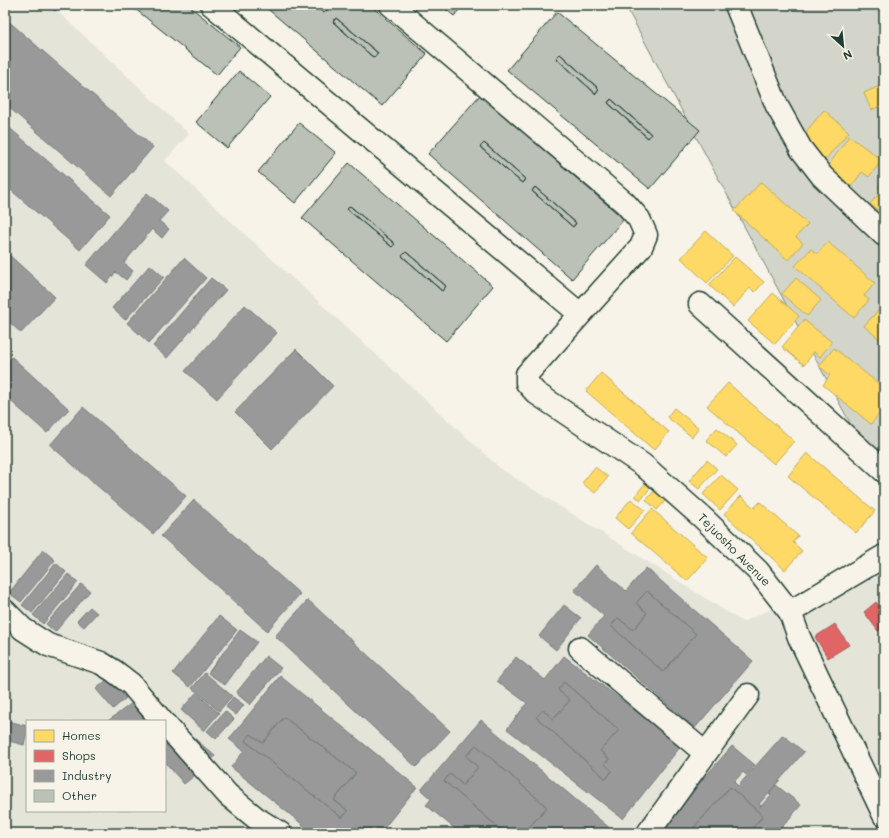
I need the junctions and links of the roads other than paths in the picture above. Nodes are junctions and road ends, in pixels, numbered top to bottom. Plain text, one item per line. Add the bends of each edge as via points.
1 (212, 5) edge
2 (391, 5) edge
3 (736, 5) edge
4 (884, 235) edge
5 (700, 304) dead end
6 (580, 314) junction
7 (884, 471) edge
8 (884, 556) edge
9 (5, 611) edge
10 (790, 612) junction
11 (580, 648) dead end
12 (748, 695) dead end
13 (161, 720) edge
14 (166, 725) edge
15 (705, 753) junction
16 (884, 815) edge
17 (280, 833) edge
18 (648, 833) edge

1 - 6 street
2 - 6 street, Tejuosho Avenue via 624,203 639,219 646,235 641,247
3 - 4 street via 778,106 801,148 822,176
5 - 7 street
6 - 10 street, Tejuosho Avenue via 527,374 527,383 536,392 643,465 758,571
8 - 10 street
9 - 13 street via 23,629 48,645 102,663 114,671 131,684
10 - 16 street, Tejuosho Avenue via 799,637
11 - 15 street
12 - 15 street
14 - 17 street via 228,795 256,818
15 - 18 street

